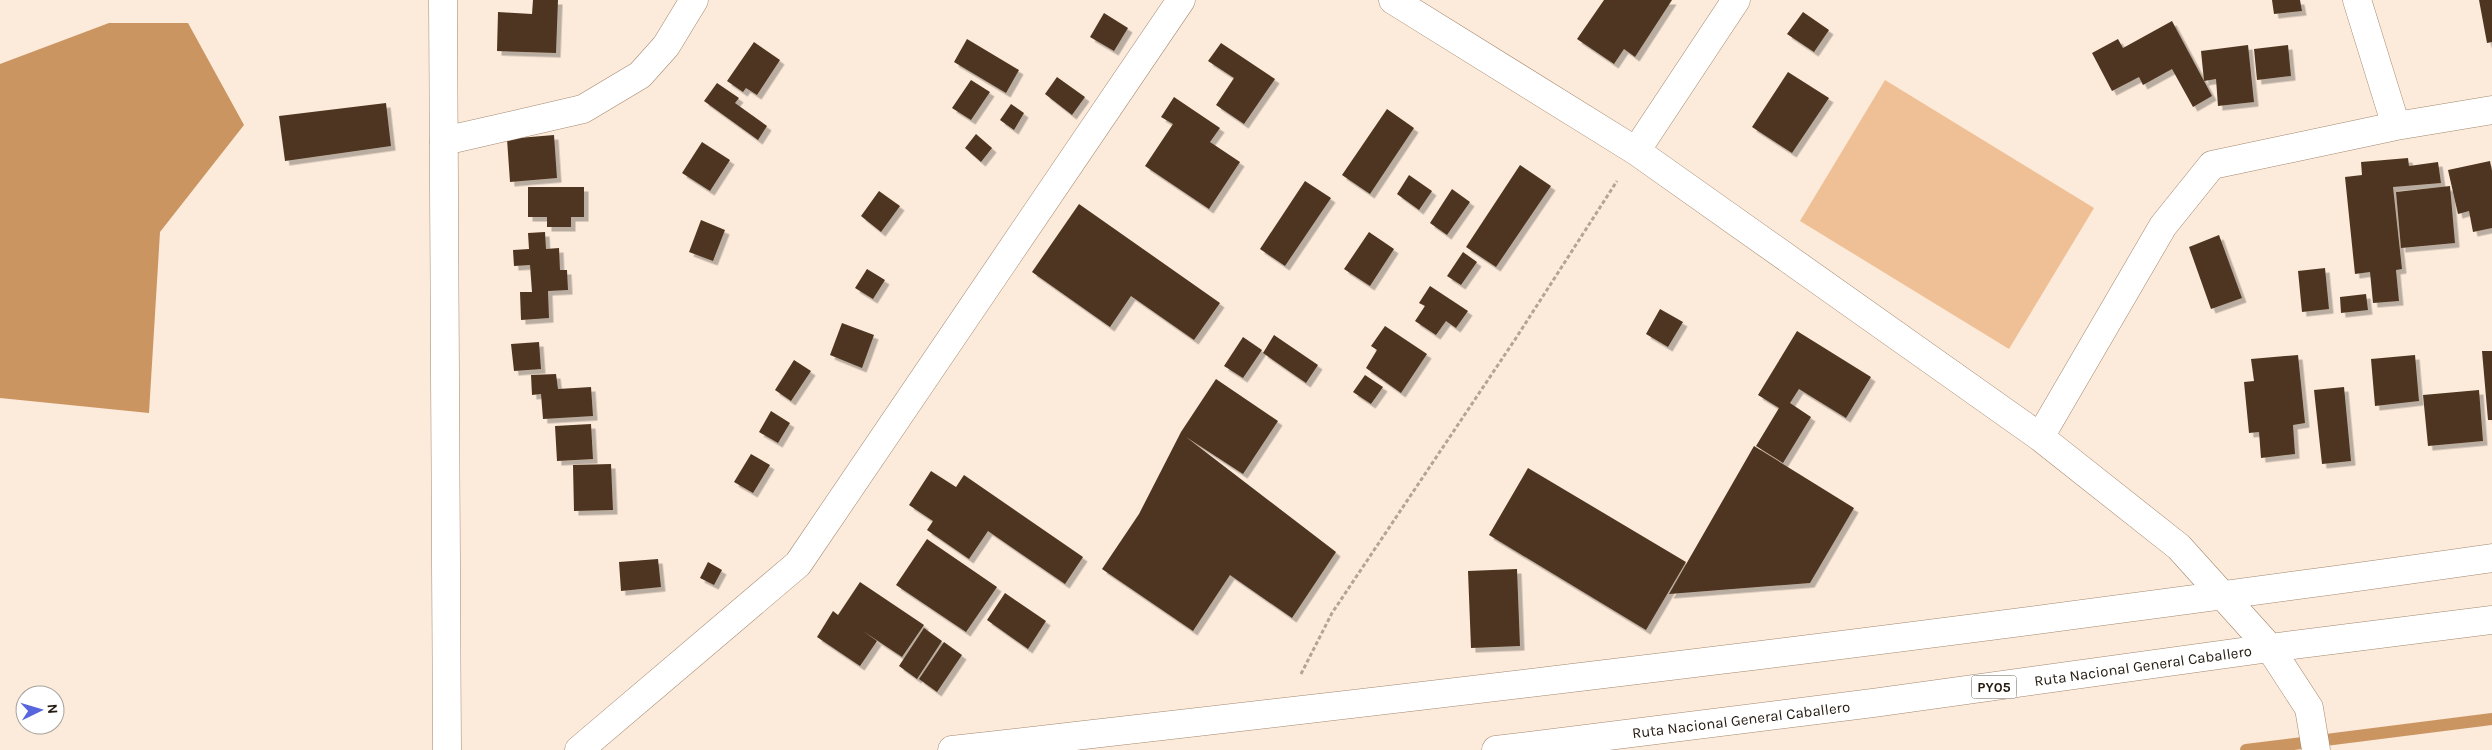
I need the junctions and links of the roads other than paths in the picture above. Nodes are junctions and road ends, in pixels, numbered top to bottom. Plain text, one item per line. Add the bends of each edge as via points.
1 (443, 0) edge
2 (694, 0) edge
3 (1181, 0) edge
4 (1393, 0) edge
5 (1736, 0) edge
6 (2357, 0) edge
7 (2492, 110) edge
8 (2396, 126) junction
9 (444, 141) junction
10 (1636, 151) junction
11 (2040, 437) junction
12 (2492, 558) edge
13 (2224, 596) junction
14 (2492, 620) edge
15 (2270, 648) junction
16 (447, 750) edge
17 (579, 750) edge
18 (952, 750) edge
19 (1496, 750) edge
20 (2316, 750) edge

1 - 9 main road
2 - 9 main road via 666,46 640,75 583,109
3 - 17 main road via 798,564
4 - 10 main road
5 - 10 main road
6 - 8 main road
7 - 8 main road
8 - 11 main road via 2212,166 2163,226
9 - 16 main road
10 - 11 main road
11 - 13 main road via 2179,547
12 - 13 main road
13 - 15 main road
13 - 18 main road via 1282,713
14 - 15 main road, Ruta Nacional General Caballero / PY05
15 - 19 main road, Ruta Nacional General Caballero / PY05 via 1873,703
15 - 20 main road via 2309,708

